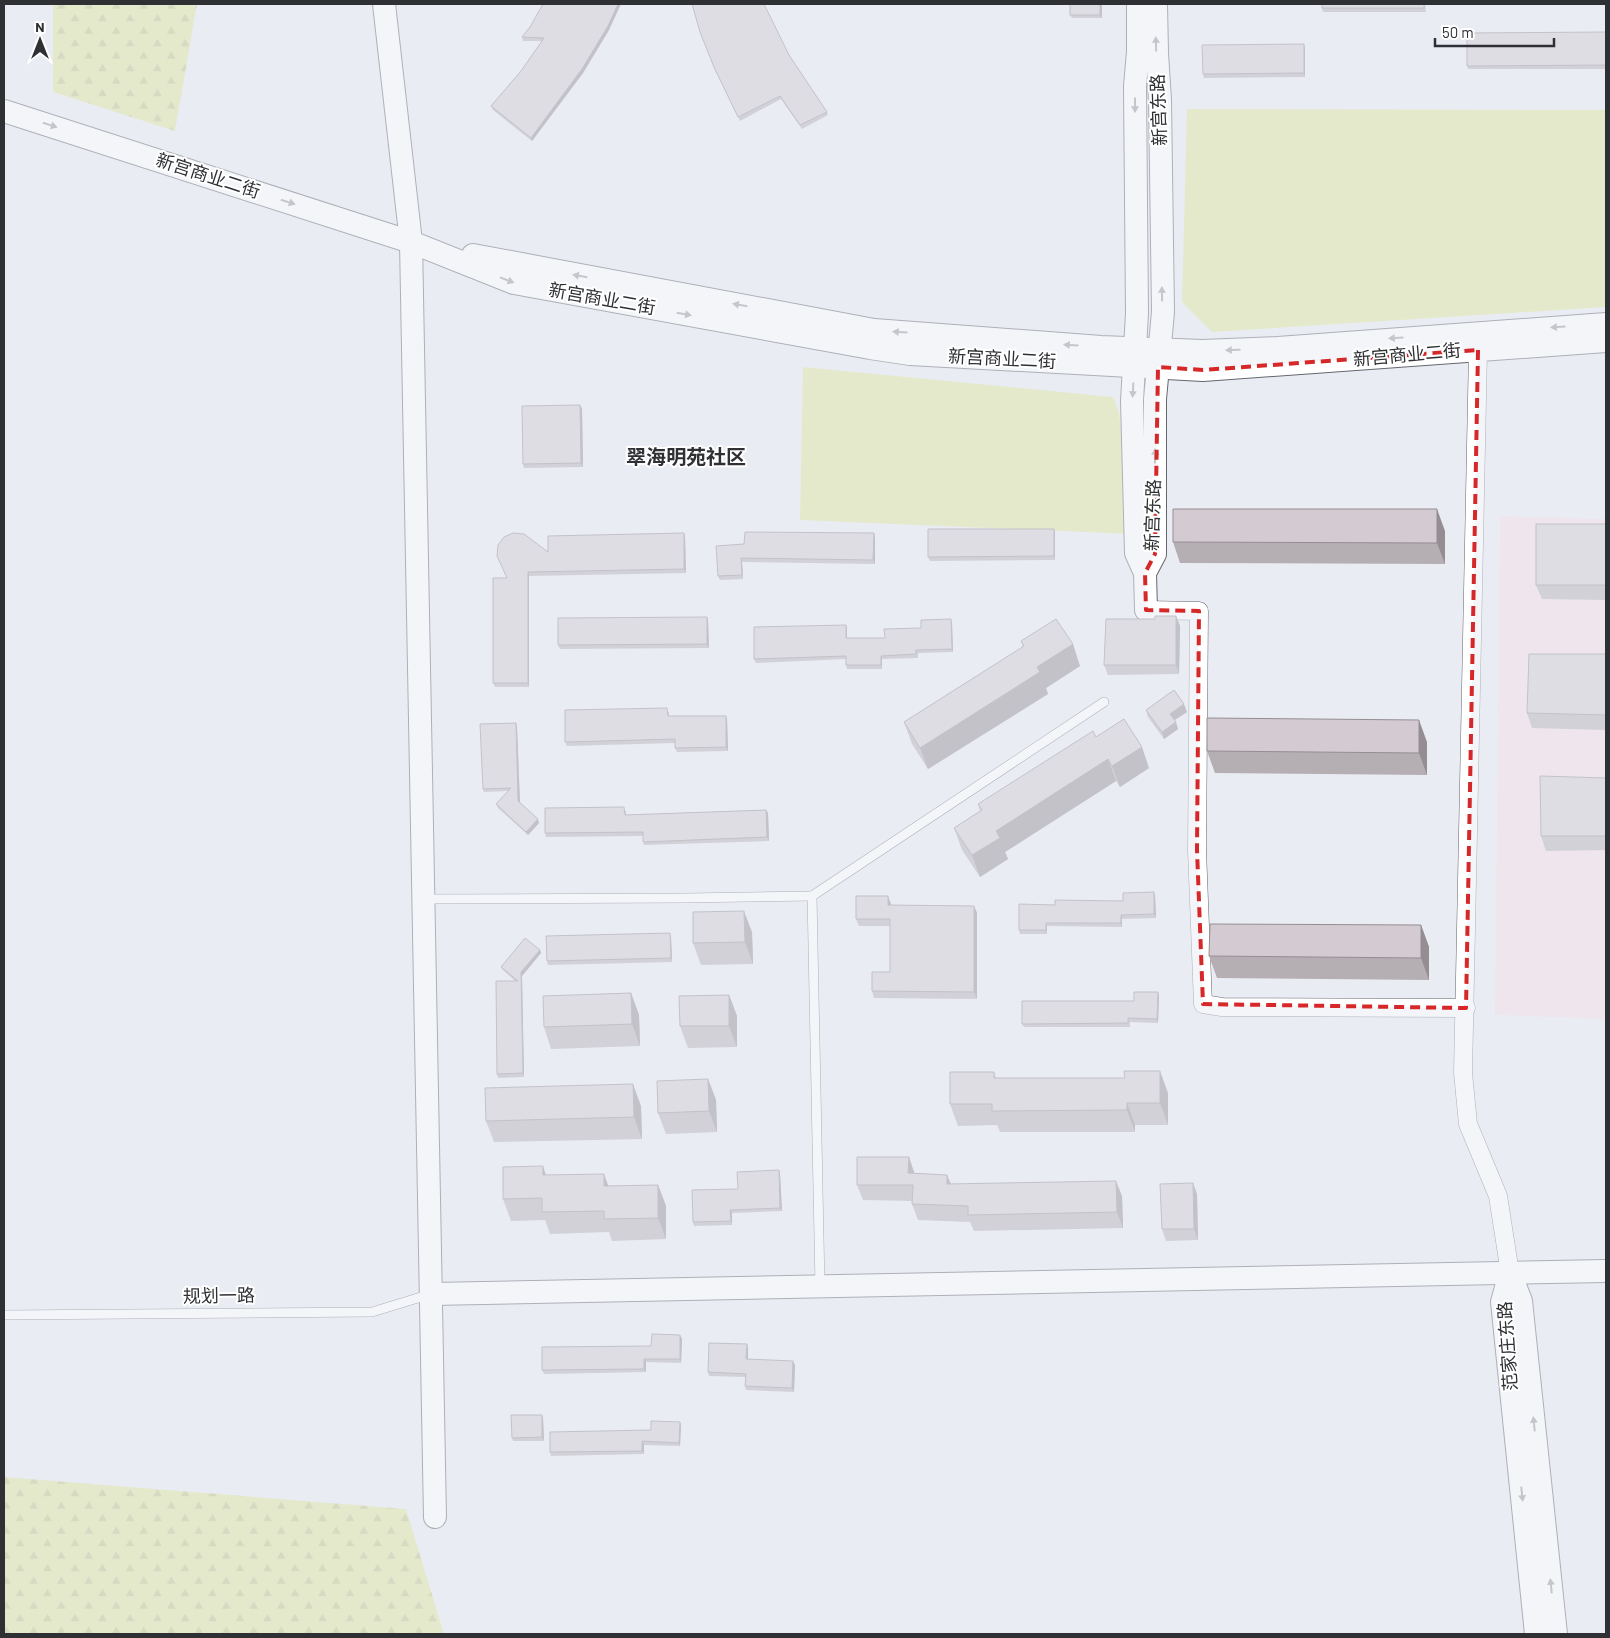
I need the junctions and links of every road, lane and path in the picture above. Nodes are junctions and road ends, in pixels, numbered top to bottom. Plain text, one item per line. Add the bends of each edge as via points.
1 (384, 4) edge
2 (1138, 4) edge
3 (1156, 4) edge
4 (4, 110) edge
5 (411, 242) junction
6 (1606, 324) edge
7 (1606, 340) edge
8 (1478, 350) junction
9 (1135, 357) junction
10 (1159, 358) junction
11 (1145, 573) junction
12 (1146, 610) joint
13 (1104, 702) dead end
14 (812, 896) junction
15 (424, 899) junction
16 (1466, 1008) junction
17 (1606, 1271) edge
18 (1510, 1272) junction
19 (820, 1286) junction
20 (431, 1294) junction
21 (4, 1315) edge
22 (435, 1517) dead end
23 (1536, 1634) edge
24 (1556, 1634) edge

1 - 5 street
2 -> 9 street, 新宫东路
10 -> 3 street, 新宫东路 via 1163,312
4 -> 5 street, 新宫商业二街
5 - 9 street, 新宫商业二街 via 514,283 870,348 910,354
5 - 15 street
6 -> 10 street, 新宫商业二街 via 1202,351
7 - 8 street, 新宫商业二街
8 - 10 street, 新宫商业二街 via 1203,370
8 - 16 street
9 - 10 street, 新宫商业二街
9 -> 11 street, 新宫东路 via 1132,401 1136,553
11 -> 10 street, 新宫东路 via 1154,554 1155,399
11 - 12 street
12 - 16 street via 1199,611 1197,850 1202,1004 1222,1007
13 - 14 lane
14 - 15 lane
14 - 19 lane
15 - 20 street
16 - 18 street via 1463,1073 1468,1124 1498,1196
17 - 18 street
18 - 19 street
18 -> 23 street, 范家庄东路 via 1502,1302
24 -> 18 street, 范家庄东路 via 1521,1301
19 - 20 street
20 - 21 lane, 规划一路 via 372,1312
20 - 22 street

